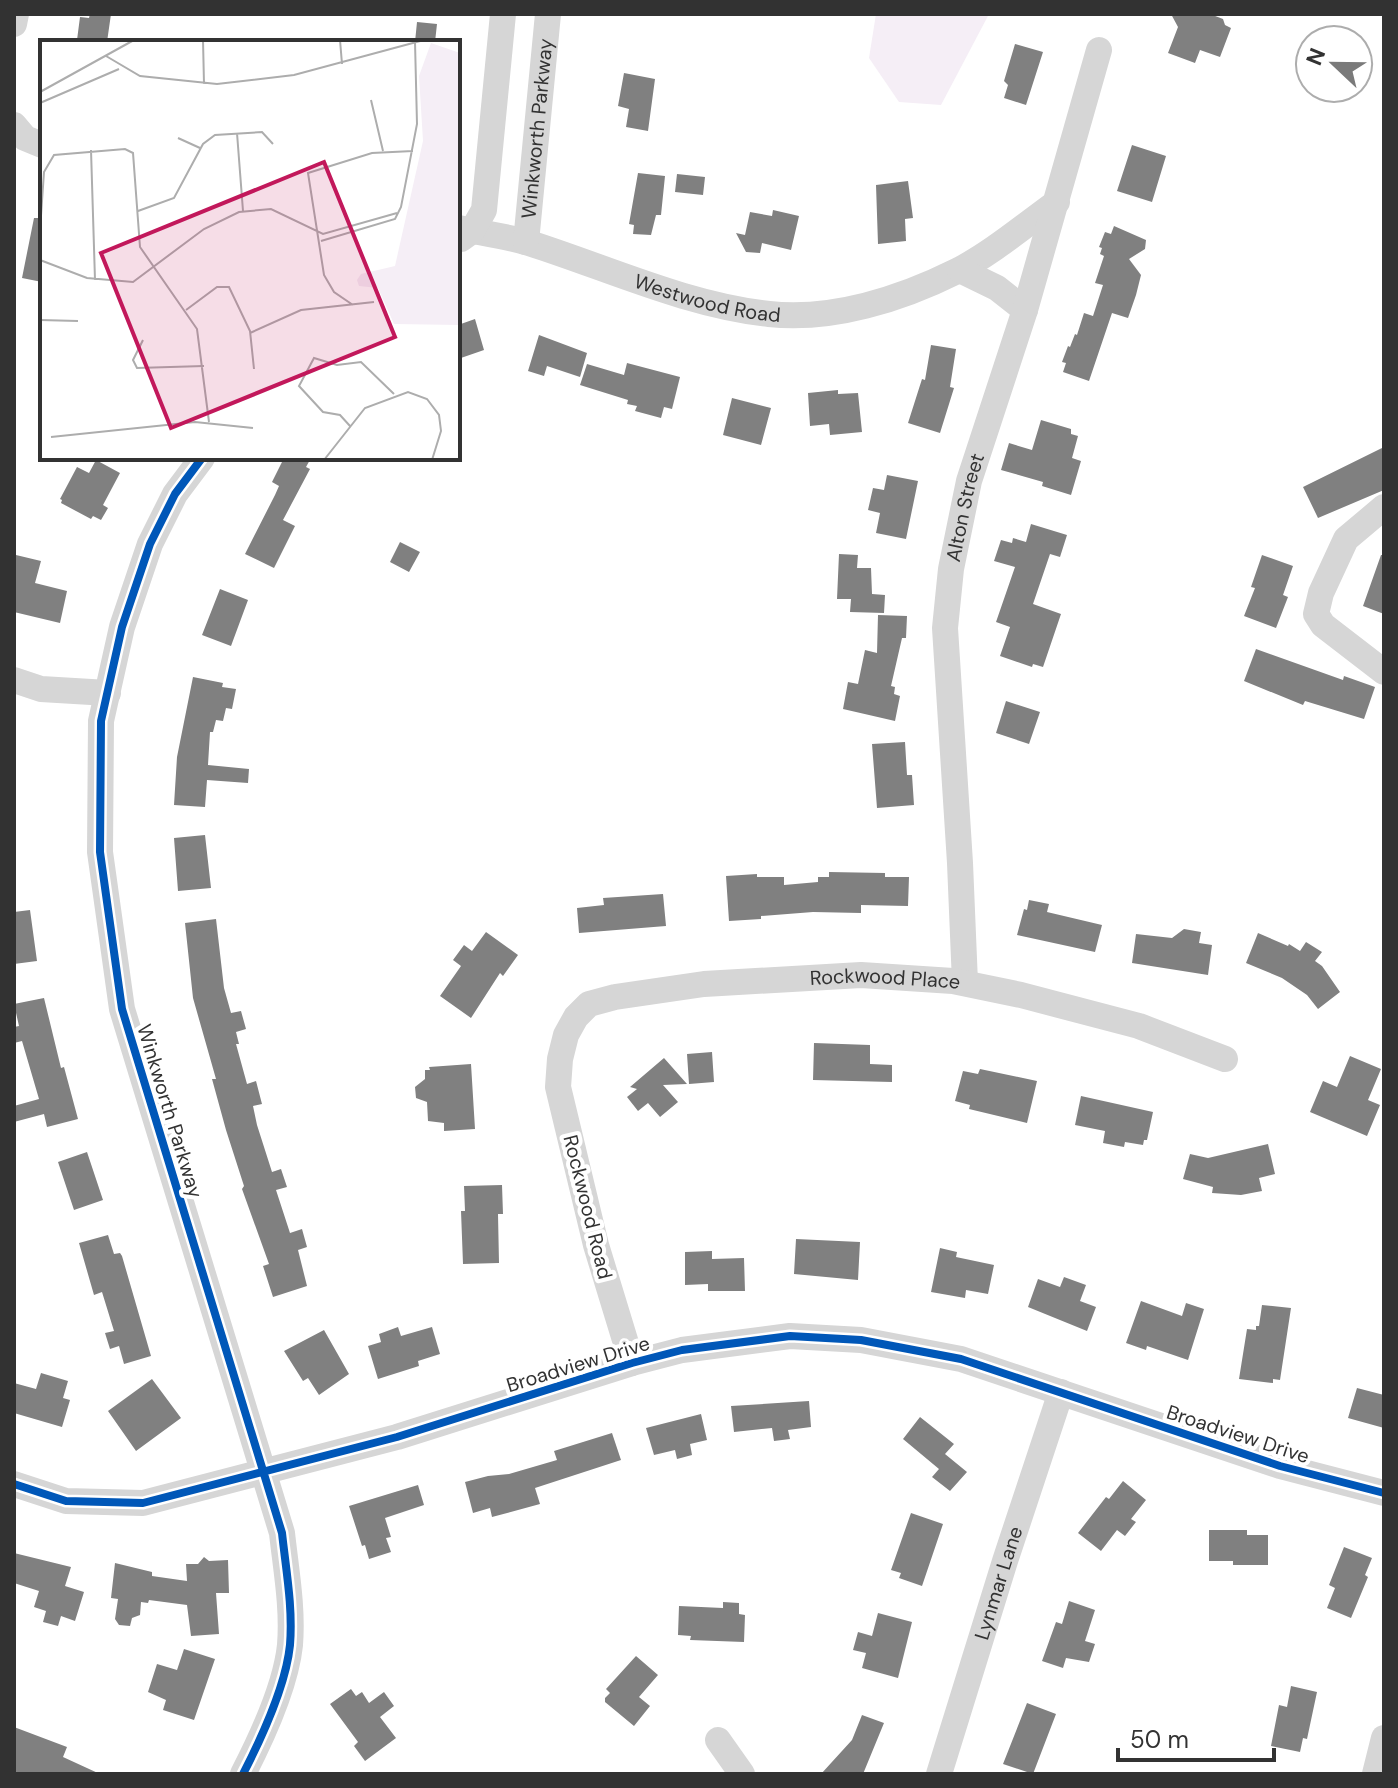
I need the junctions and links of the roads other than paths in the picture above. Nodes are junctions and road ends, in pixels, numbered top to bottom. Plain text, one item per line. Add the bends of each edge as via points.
1 (16, 14) edge
2 (503, 14) edge
3 (548, 14) edge
4 (14, 24) edge
5 (1099, 50) dead end
6 (14, 125) edge
7 (40, 144) edge
8 (1057, 202) junction
9 (463, 233) edge
10 (526, 242) junction
11 (960, 270) junction
12 (1025, 310) junction
13 (200, 460) edge
14 (1384, 507) edge
15 (1384, 672) edge
16 (14, 680) edge
17 (108, 693) junction
18 (965, 983) junction
19 (562, 1049) joint
20 (1225, 1059) dead end
21 (632, 1363) junction
22 (1061, 1392) junction
23 (265, 1471) junction
24 (14, 1484) edge
25 (1384, 1493) edge
26 (1384, 1738) edge
27 (718, 1740) dead end
28 (247, 1773) edge
29 (742, 1774) edge
30 (939, 1774) edge
31 (1375, 1774) edge

1 - 4 street
2 - 9 street via 484,210
3 - 10 street, Winkworth Parkway
5 - 8 street, Alton Street
6 - 7 street
8 - 11 street, Westwood Road
8 - 12 street, Alton Street
9 - 10 street, Westwood Road
10 - 11 street, Westwood Road via 705,303 770,314 815,315 871,303
11 - 12 street via 997,288
12 - 18 street, Alton Street via 969,481 945,628
13 - 17 street, Winkworth Parkway via 175,494 150,544 122,627
14 - 15 street via 1346,539 1316,614
16 - 17 street via 41,689
17 - 23 street, Winkworth Parkway via 101,721 100,852 122,1009
18 - 19 street, Rockwood Place via 861,975 704,984 615,997 589,1004 576,1017
18 - 20 street, Rockwood Place via 1139,1026
19 - 21 street, Rockwood Road via 558,1087 596,1245
21 - 22 street, Broadview Drive via 682,1350 790,1336 861,1340 961,1359
21 - 23 street, Broadview Drive via 397,1437
22 - 25 street, Broadview Drive via 1280,1466
22 - 30 street, Lynmar Lane
23 - 24 street, Broadview Drive via 143,1503 66,1501
23 - 28 street, Winkworth Parkway via 282,1533 291,1612 289,1649
26 - 31 street
27 - 29 street

